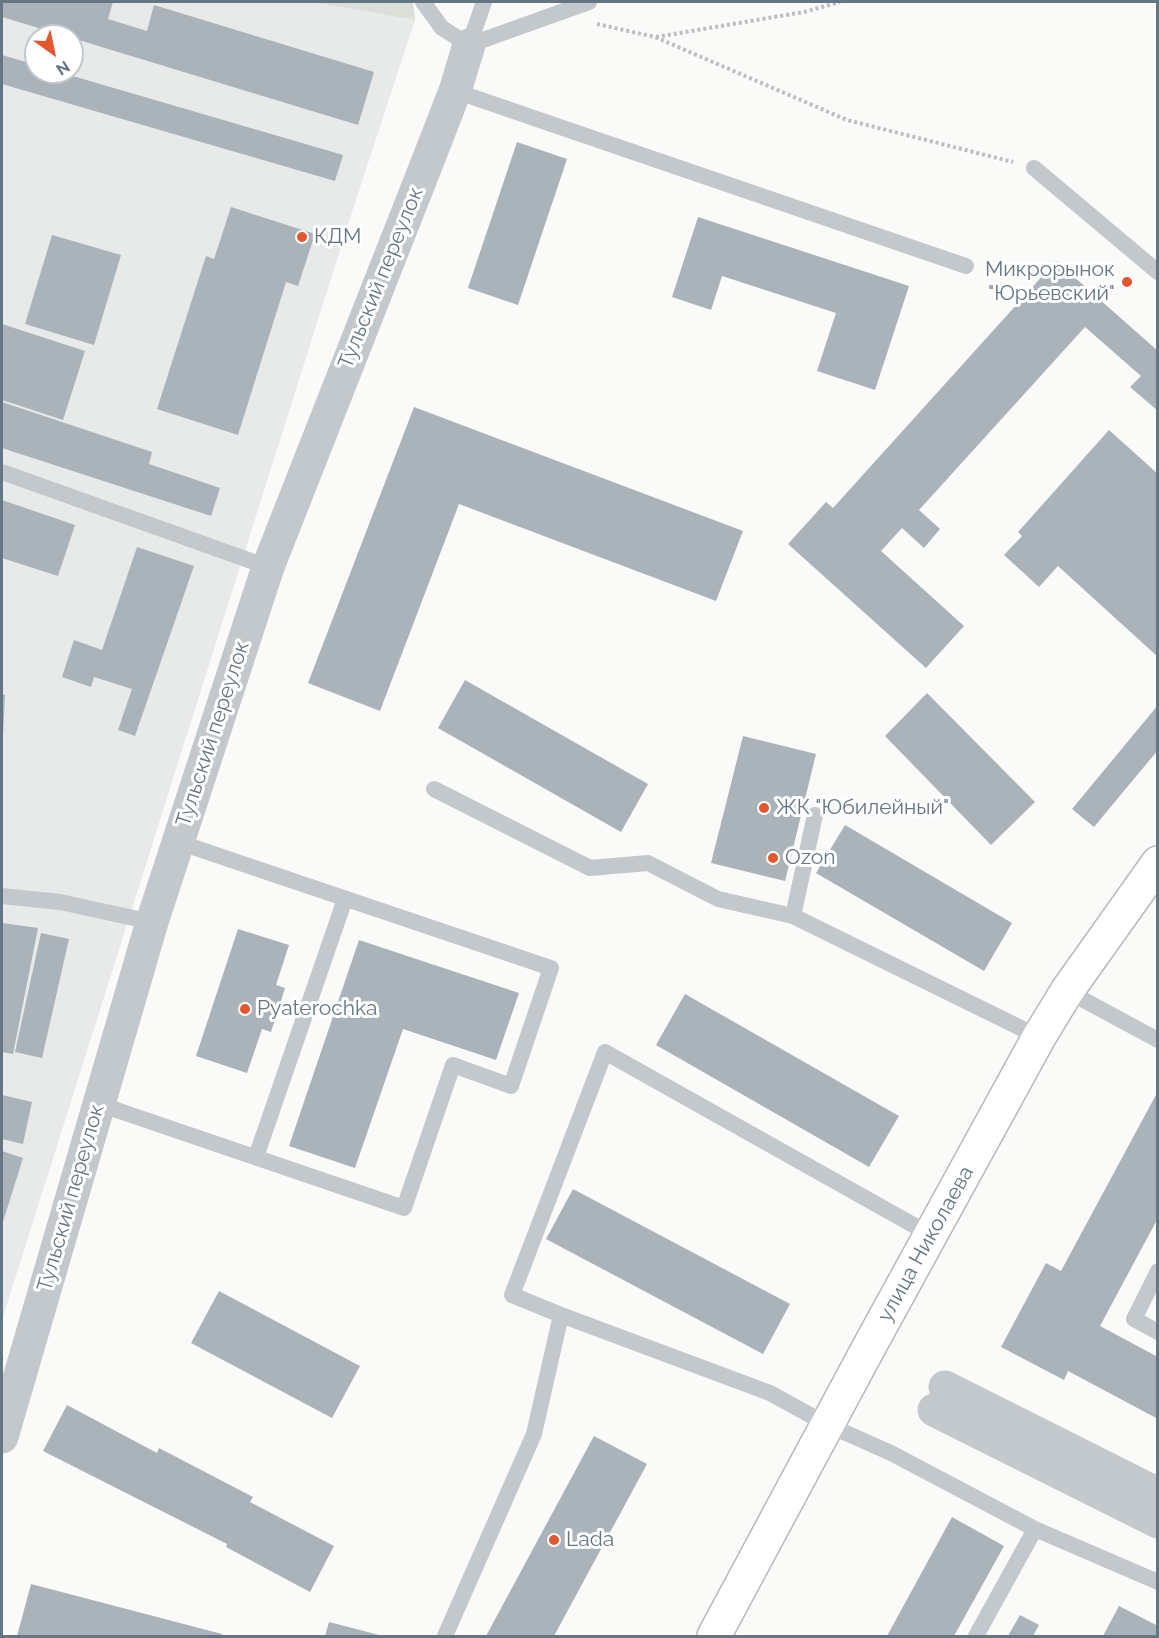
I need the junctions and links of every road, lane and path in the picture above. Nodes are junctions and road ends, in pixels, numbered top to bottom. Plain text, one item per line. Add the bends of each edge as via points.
1 (423, 2) edge
2 (484, 2) edge
3 (589, 2) edge
4 (840, 2) edge
5 (555, 14) junction
6 (655, 38) junction
7 (469, 45) junction
8 (455, 90) junction
9 (1034, 168) joint
10 (966, 266) dead end
11 (1158, 272) edge
12 (2, 472) edge
13 (268, 567) junction
14 (434, 789) dead end
15 (815, 815) dead end
16 (178, 842) junction
17 (1158, 863) edge
18 (2, 896) edge
19 (345, 898) junction
20 (793, 916) junction
21 (152, 922) junction
22 (1067, 991) junction
23 (1039, 1037) junction
24 (1158, 1040) edge
25 (99, 1104) junction
26 (256, 1157) junction
27 (931, 1235) junction
28 (1158, 1271) edge
29 (561, 1315) junction
30 (1158, 1332) edge
31 (828, 1425) junction
32 (2, 1437) edge
33 (1158, 1494) edge
34 (1158, 1522) edge
35 (1035, 1529) junction
36 (1158, 1582) edge
37 (445, 1636) edge
38 (714, 1636) edge
39 (976, 1636) edge

1 - 7 lane via 442,28
2 - 7 lane
3 - 5 lane
4 - 6 path
5 - 6 path
5 - 7 lane
6 - 9 path via 847,120
7 - 8 street, Тульский переулок
8 - 10 lane
8 - 13 street, Тульский переулок
9 - 11 lane
12 - 13 lane
13 - 16 street, Тульский переулок
14 - 20 lane via 590,867 648,863 718,899
15 - 20 lane
16 - 19 lane
16 - 21 street, Тульский переулок
17 - 22 main road, улица Николаева
18 - 21 lane via 60,902
19 - 26 lane
19 - 26 lane via 551,968 511,1086 453,1065 404,1208
20 - 23 lane
21 - 25 street, Тульский переулок
22 - 23 main road, улица Николаева
22 - 24 lane
23 - 27 main road, улица Николаева
25 - 26 lane
25 - 32 street, Тульский переулок
27 - 29 lane via 605,1052 512,1295
27 - 31 main road, улица Николаева
28 - 30 lane via 1134,1319
29 - 31 lane via 770,1393
29 - 37 lane via 534,1434
31 - 35 lane via 891,1453
31 - 38 main road, улица Николаева
33 - 34 street via 939,1399
35 - 36 lane
35 - 39 lane

